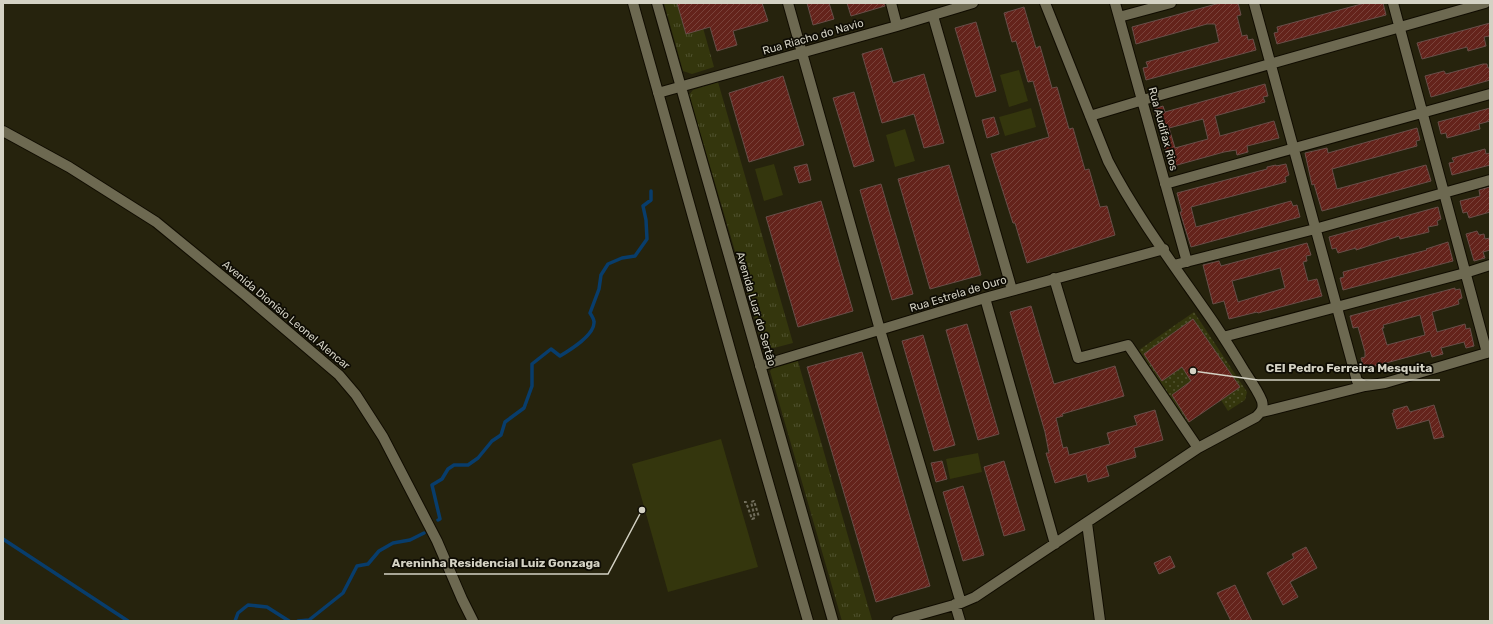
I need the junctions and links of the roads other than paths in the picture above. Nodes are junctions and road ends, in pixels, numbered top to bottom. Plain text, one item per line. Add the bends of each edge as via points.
1 (633, 3) edge
2 (657, 3) edge
3 (788, 3) edge
4 (891, 3) edge
5 (974, 3) edge
6 (1045, 3) edge
7 (1115, 3) edge
8 (1171, 3) edge
9 (1254, 3) edge
10 (1393, 3) edge
11 (1485, 3) edge
12 (933, 16) junction
13 (1119, 16) junction
14 (898, 26) junction
15 (1400, 28) junction
16 (801, 53) junction
17 (1271, 64) junction
18 (680, 87) junction
19 (658, 93) junction
20 (1490, 94) edge
21 (1143, 100) junction
22 (1423, 112) junction
23 (1090, 116) junction
24 (3, 131) edge
25 (1293, 149) junction
26 (1490, 180) edge
27 (1165, 184) junction
28 (1444, 193) junction
29 (1315, 229) junction
30 (1164, 249) junction
31 (1187, 262) junction
32 (1174, 265) junction
33 (1490, 265) edge
34 (1465, 273) junction
35 (1054, 278) junction
36 (1012, 290) junction
37 (985, 298) junction
38 (1336, 307) junction
39 (880, 330) junction
40 (1223, 337) junction
41 (1488, 353) edge
42 (760, 366) junction
43 (1365, 386) junction
44 (1262, 412) junction
45 (1198, 448) junction
46 (1087, 523) junction
47 (1055, 544) junction
48 (958, 604) junction
49 (473, 621) edge
50 (808, 621) edge
51 (833, 621) edge
52 (897, 621) edge
53 (960, 621) edge
54 (1100, 621) edge

1 - 19 street
2 - 18 street, Avenida Luar do Sertão
3 - 16 street
4 - 14 street
5 - 12 street, Rua Riacho do Navio
6 - 23 street
7 - 13 street, Rua Audifax Rios
8 - 13 street
9 - 17 street
10 - 15 street
11 - 15 street
12 - 14 street, Rua Riacho do Navio
12 - 36 street
13 - 21 street, Rua Audifax Rios
14 - 16 street, Rua Riacho do Navio
15 - 17 street
15 - 22 street
16 - 18 street, Rua Riacho do Navio
16 - 39 street
17 - 21 street
17 - 25 street
18 - 19 street, Rua Riacho do Navio
18 - 42 street, Avenida Luar do Sertão
19 - 50 street
20 - 22 street
21 - 23 street
21 - 27 street, Rua Audifax Rios
22 - 25 street
22 - 28 street
23 - 30 street via 1120,183 1134,208
24 - 49 street, Avenida Dionísio Leonel Alencar via 69,167 156,222 339,375 356,395 383,437 437,541
25 - 27 street
25 - 29 street
26 - 28 street
27 - 31 street, Rua Audifax Rios
28 - 29 street
28 - 34 street
29 - 31 street
29 - 38 street
30 - 32 street
30 - 35 street, Rua Estrela de Ouro
31 - 32 street
32 - 40 street
33 - 34 street
34 - 38 street
34 - 41 street
35 - 36 street, Rua Estrela de Ouro
35 - 45 street via 1078,358 1128,345
36 - 37 street, Rua Estrela de Ouro
37 - 39 street, Rua Estrela de Ouro
37 - 47 street
38 - 40 street
38 - 43 street via 1357,381
39 - 42 street, Rua Estrela de Ouro
39 - 48 street
40 - 44 street via 1260,397
41 - 43 street via 1385,383
42 - 51 street, Avenida Luar do Sertão
43 - 44 street
44 - 45 street
45 - 46 street
46 - 47 street
46 - 54 street
47 - 48 street via 975,597
48 - 52 street
48 - 53 street

